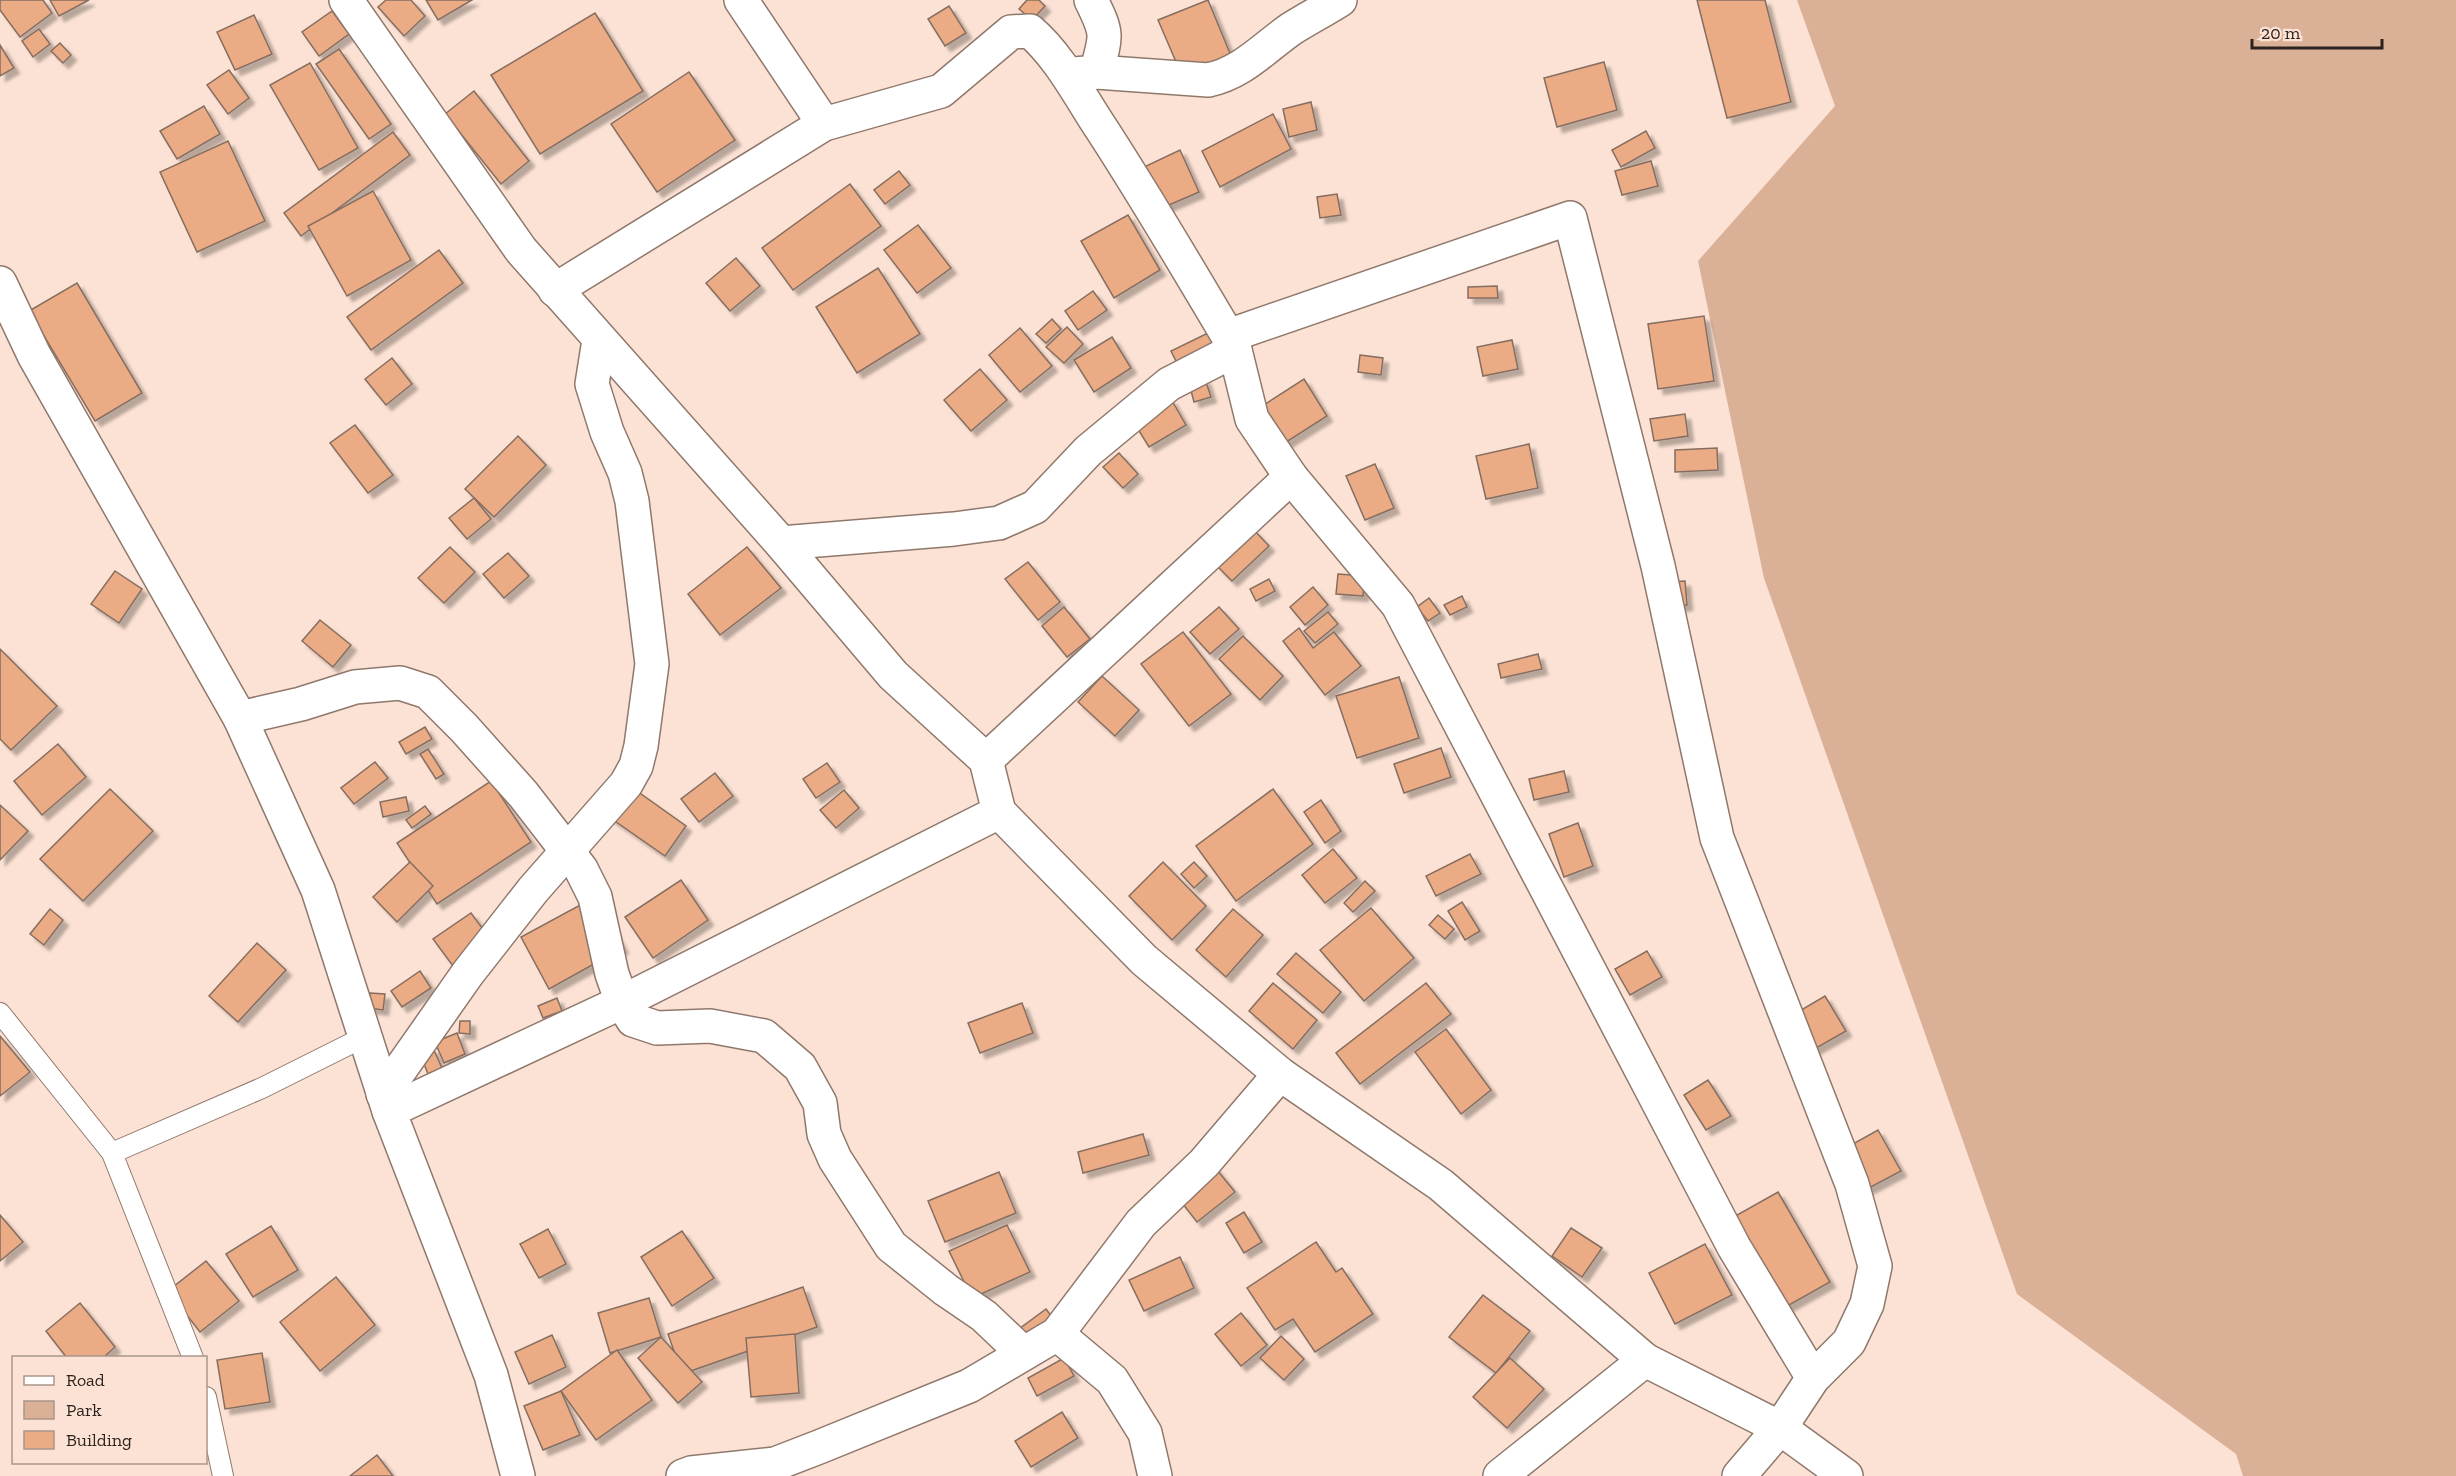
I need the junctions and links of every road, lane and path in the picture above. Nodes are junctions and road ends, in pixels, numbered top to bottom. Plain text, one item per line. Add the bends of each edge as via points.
1 (346, 0) edge
2 (741, 0) edge
3 (1091, 0) edge
4 (1340, 0) edge
5 (1081, 74) junction
6 (824, 124) junction
7 (0, 283) edge
8 (555, 290) junction
9 (599, 340) junction
10 (1232, 343) junction
11 (1291, 477) junction
12 (781, 543) junction
13 (240, 718) junction
14 (986, 760) junction
15 (999, 812) junction
16 (567, 852) junction
17 (622, 1002) junction
18 (0, 1013) edge
19 (364, 1037) junction
20 (1280, 1074) junction
21 (386, 1103) junction
22 (112, 1153) junction
23 (1057, 1334) junction
24 (1023, 1353) junction
25 (192, 1356) edge
26 (1645, 1360) junction
27 (1813, 1378) junction
28 (207, 1403) edge
29 (1780, 1428) junction
30 (223, 1476) edge
31 (518, 1476) edge
32 (683, 1476) edge
33 (1155, 1476) edge
34 (1500, 1476) edge
35 (1739, 1476) edge
36 (1846, 1476) edge

1 - 8 street via 521,250
2 - 6 street
3 - 5 street via 1104,26 1104,46
4 - 5 street via 1291,29 1225,77 1208,80
5 - 6 street via 1030,31 1011,32 941,91
5 - 10 street via 1133,178
6 - 8 street
7 - 13 street via 34,356
8 - 9 street
9 - 12 street
9 - 16 street via 592,384 607,432 626,473 632,501 652,664 636,766 626,784
10 - 11 street via 1252,419
10 - 12 street via 1169,384 1088,451 1035,507 999,523
10 - 27 street via 1570,218 1658,566 1718,838 1852,1184 1875,1266 1868,1304 1849,1342
11 - 14 street
11 - 27 street via 1398,604 1734,1247
12 - 14 street via 893,675
13 - 16 street via 355,687 400,682 428,692 523,794
13 - 19 street via 318,890
14 - 15 street
15 - 17 street
15 - 20 street via 1144,960
16 - 17 street via 595,897
16 - 21 street via 468,973
17 - 21 street
17 - 24 street via 633,1020 657,1028 710,1026 764,1036 800,1067 820,1103 824,1134 835,1159 891,1246 984,1316
18 - 22 lane
19 - 21 street
19 - 22 lane via 262,1088
20 - 23 street via 1204,1163 1141,1223
20 - 26 street via 1441,1185
21 - 31 street via 491,1375
22 - 25 lane
23 - 24 street
23 - 33 street via 1112,1380 1145,1433
24 - 32 street via 969,1386 775,1464
26 - 29 street
26 - 34 street
27 - 29 street
28 - 30 lane
29 - 35 street
29 - 36 street

